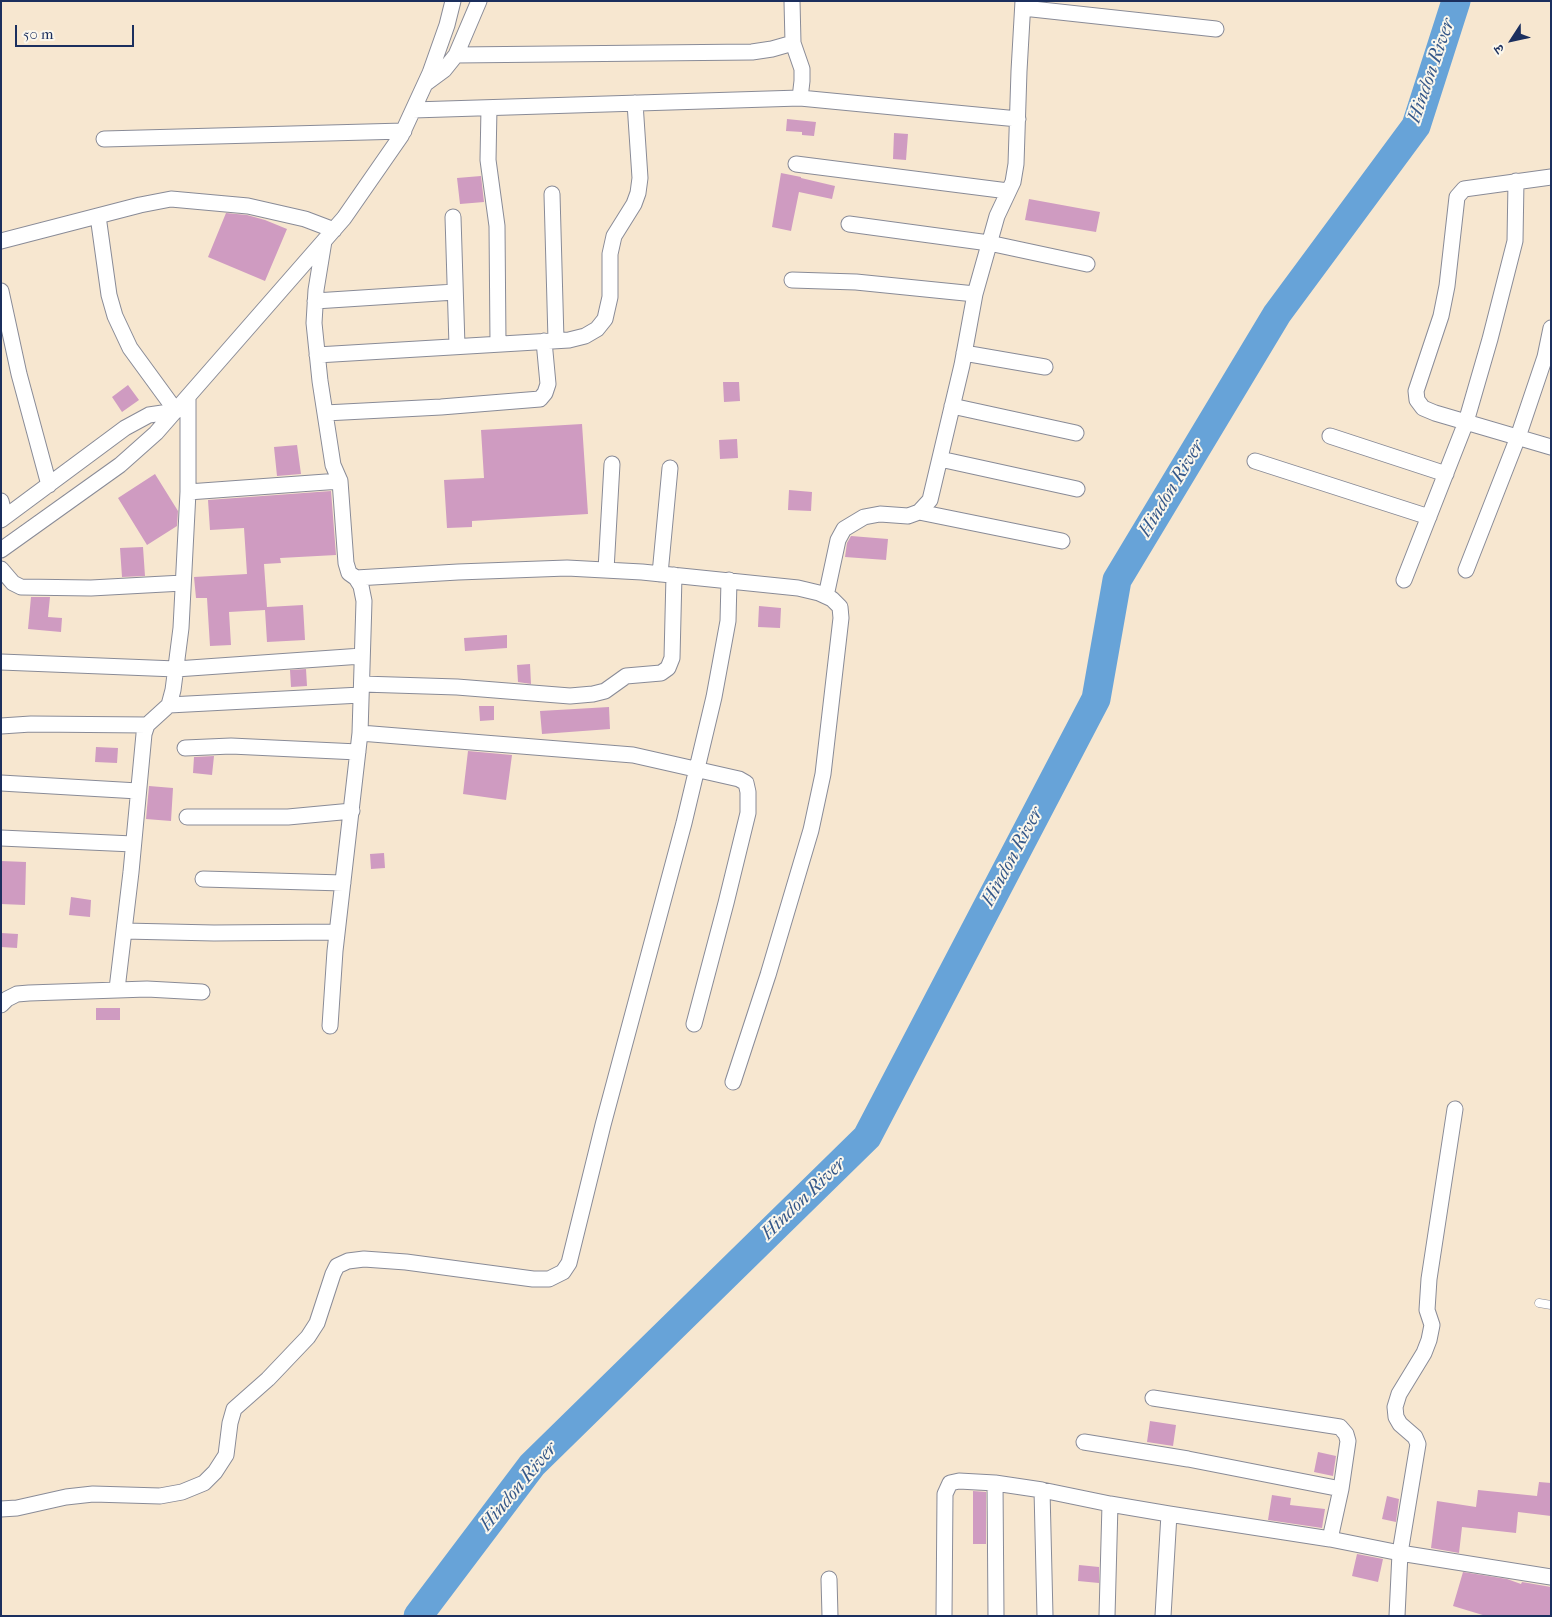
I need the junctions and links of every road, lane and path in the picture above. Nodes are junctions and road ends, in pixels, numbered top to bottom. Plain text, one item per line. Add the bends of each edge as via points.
1 (453, 1) edge
2 (479, 1) edge
3 (792, 1) edge
4 (1023, 5) edge
5 (1216, 29) dead end
6 (793, 43) junction
7 (456, 55) junction
8 (424, 84) junction
9 (800, 98) junction
10 (635, 103) junction
11 (489, 108) junction
12 (413, 110) junction
13 (1018, 119) junction
14 (404, 130) junction
15 (104, 138) dead end
16 (796, 164) dead end
17 (1551, 177) edge
18 (1516, 181) junction
19 (1008, 191) junction
20 (552, 194) dead end
21 (98, 216) junction
22 (453, 217) dead end
23 (849, 224) dead end
24 (329, 236) junction
25 (1, 241) edge
26 (989, 244) junction
27 (1086, 264) dead end
28 (792, 280) dead end
29 (1, 291) edge
30 (455, 292) junction
31 (975, 294) junction
32 (315, 300) junction
33 (1551, 328) edge
34 (550, 341) junction
35 (498, 343) junction
36 (457, 346) junction
37 (964, 353) junction
38 (317, 355) junction
39 (1045, 367) dead end
40 (188, 398) junction
41 (952, 406) junction
42 (176, 412) junction
43 (325, 413) junction
44 (1466, 422) junction
45 (1076, 433) dead end
46 (1330, 436) dead end
47 (1518, 437) junction
48 (1551, 447) edge
49 (940, 459) junction
50 (1255, 461) dead end
51 (612, 464) dead end
52 (670, 468) dead end
53 (1446, 474) junction
54 (340, 481) junction
55 (49, 485) junction
56 (1077, 488) dead end
57 (188, 492) junction
58 (1, 501) edge
59 (919, 512) junction
60 (1429, 517) junction
61 (3, 519) edge
62 (1062, 540) dead end
63 (1, 550) edge
64 (1, 569) edge
65 (606, 570) junction
66 (1466, 570) dead end
67 (667, 574) junction
68 (356, 578) junction
69 (729, 580) junction
70 (1404, 580) dead end
71 (184, 583) junction
72 (826, 596) junction
73 (362, 656) junction
74 (1, 662) edge
75 (176, 669) junction
76 (361, 689) junction
77 (169, 705) junction
78 (147, 725) junction
79 (1, 726) edge
80 (360, 733) junction
81 (185, 748) dead end
82 (358, 752) junction
83 (697, 770) junction
84 (1, 783) edge
85 (138, 791) junction
86 (352, 811) junction
87 (187, 817) dead end
88 (1, 838) edge
89 (133, 844) junction
90 (203, 879) dead end
91 (343, 883) junction
92 (124, 931) junction
93 (337, 932) junction
94 (117, 989) junction
95 (202, 992) dead end
96 (1, 1005) edge
97 (694, 1024) dead end
98 (330, 1026) dead end
99 (733, 1082) dead end
100 (1454, 1109) dead end
101 (1540, 1303) dead end
102 (1551, 1305) edge
103 (1153, 1398) dead end
104 (1084, 1442) dead end
105 (994, 1483) junction
106 (1341, 1489) junction
107 (1042, 1490) junction
108 (1110, 1504) junction
109 (1, 1509) edge
110 (1169, 1514) junction
111 (1330, 1539) junction
112 (1400, 1554) junction
113 (1551, 1577) edge
114 (829, 1578) dead end
115 (830, 1616) edge
116 (944, 1616) edge
117 (996, 1616) edge
118 (1045, 1616) edge
119 (1107, 1616) edge
120 (1163, 1616) edge
121 (1397, 1616) edge

1 - 8 street
2 - 7 street
3 - 6 street
4 - 5 street
4 - 13 street
6 - 7 street via 752,52
6 - 9 street via 802,69
7 - 8 street via 444,70
8 - 12 street
9 - 10 street
9 - 13 street
10 - 11 street
10 - 34 street via 638,193 614,236 610,254 610,297 605,319 585,336
11 - 12 street
11 - 35 street via 488,160 497,226
12 - 14 street
13 - 19 street via 1016,164
14 - 15 street
14 - 24 street via 379,170
16 - 19 street
17 - 18 street
18 - 44 street via 1515,241
18 - 44 street via 1464,189 1457,197 1441,316 1416,391 1417,400 1423,408
19 - 26 street
20 - 34 street
21 - 24 street via 171,199 248,206 305,219
21 - 25 street
21 - 42 street via 109,295 116,316 130,348
22 - 30 street
23 - 26 street
24 - 32 street
24 - 40 street
26 - 27 street
26 - 31 street
28 - 31 street via 856,282
29 - 55 street
30 - 32 street
30 - 36 street
31 - 37 street
32 - 38 street
33 - 47 street via 1545,357
34 - 35 street
34 - 43 street via 548,384 540,399
35 - 36 street
36 - 38 street
37 - 39 street
37 - 41 street
38 - 43 street
40 - 42 street
40 - 57 street
41 - 45 street
41 - 49 street
42 - 55 street via 149,416 126,428
42 - 63 street via 120,465
43 - 54 street via 333,465
44 - 47 street
44 - 53 street
46 - 53 street
47 - 48 street
47 - 66 street
49 - 56 street
49 - 59 street via 930,500
50 - 60 street
51 - 65 street
52 - 67 street
53 - 60 street
54 - 57 street
54 - 68 street via 346,564 349,574
55 - 61 street
57 - 71 street
58 - 61 street
59 - 62 street
59 - 72 street via 908,516 880,514 864,517 844,529 838,540
60 - 70 street
64 - 71 street via 21,587
65 - 67 street
65 - 68 street via 557,568
67 - 69 street
67 - 76 street via 672,658 668,668 661,673 626,676 605,691 570,696 458,687
68 - 73 street via 364,601
69 - 72 street via 798,588
69 - 83 street via 728,621
71 - 75 street
72 - 99 street via 840,608 841,618 823,774 794,891
73 - 75 street
73 - 76 street
74 - 75 street
75 - 77 street
76 - 77 street
76 - 80 street
77 - 78 street
78 - 79 street
78 - 85 street
80 - 82 street
80 - 83 street via 633,755
81 - 82 street via 231,746
82 - 86 street
83 - 97 street via 746,783 748,813
83 - 109 street via 569,1263 564,1272 550,1279 533,1279 406,1262 348,1261 337,1266 332,1274 317,1323 308,1337 234,1409 226,1455 204,1483 160,1496 92,1494
84 - 85 street
85 - 89 street
86 - 87 street via 288,817
86 - 91 street
88 - 89 street
89 - 92 street
90 - 91 street
91 - 93 street
92 - 93 street
92 - 94 street
93 - 98 street
94 - 95 street
94 - 96 street via 17,994
100 - 112 street via 1429,1279 1427,1310 1432,1325 1424,1353 1399,1394 1395,1407 1400,1424 1418,1444
101 - 102 lane
103 - 106 street via 1340,1427 1348,1441
104 - 106 street
105 - 107 street
105 - 116 street via 950,1483 945,1494
105 - 117 street
106 - 111 street
107 - 108 street
107 - 118 street
108 - 110 street
108 - 119 street
110 - 111 street
110 - 120 street
111 - 112 street
112 - 113 street
112 - 121 street
114 - 115 street

